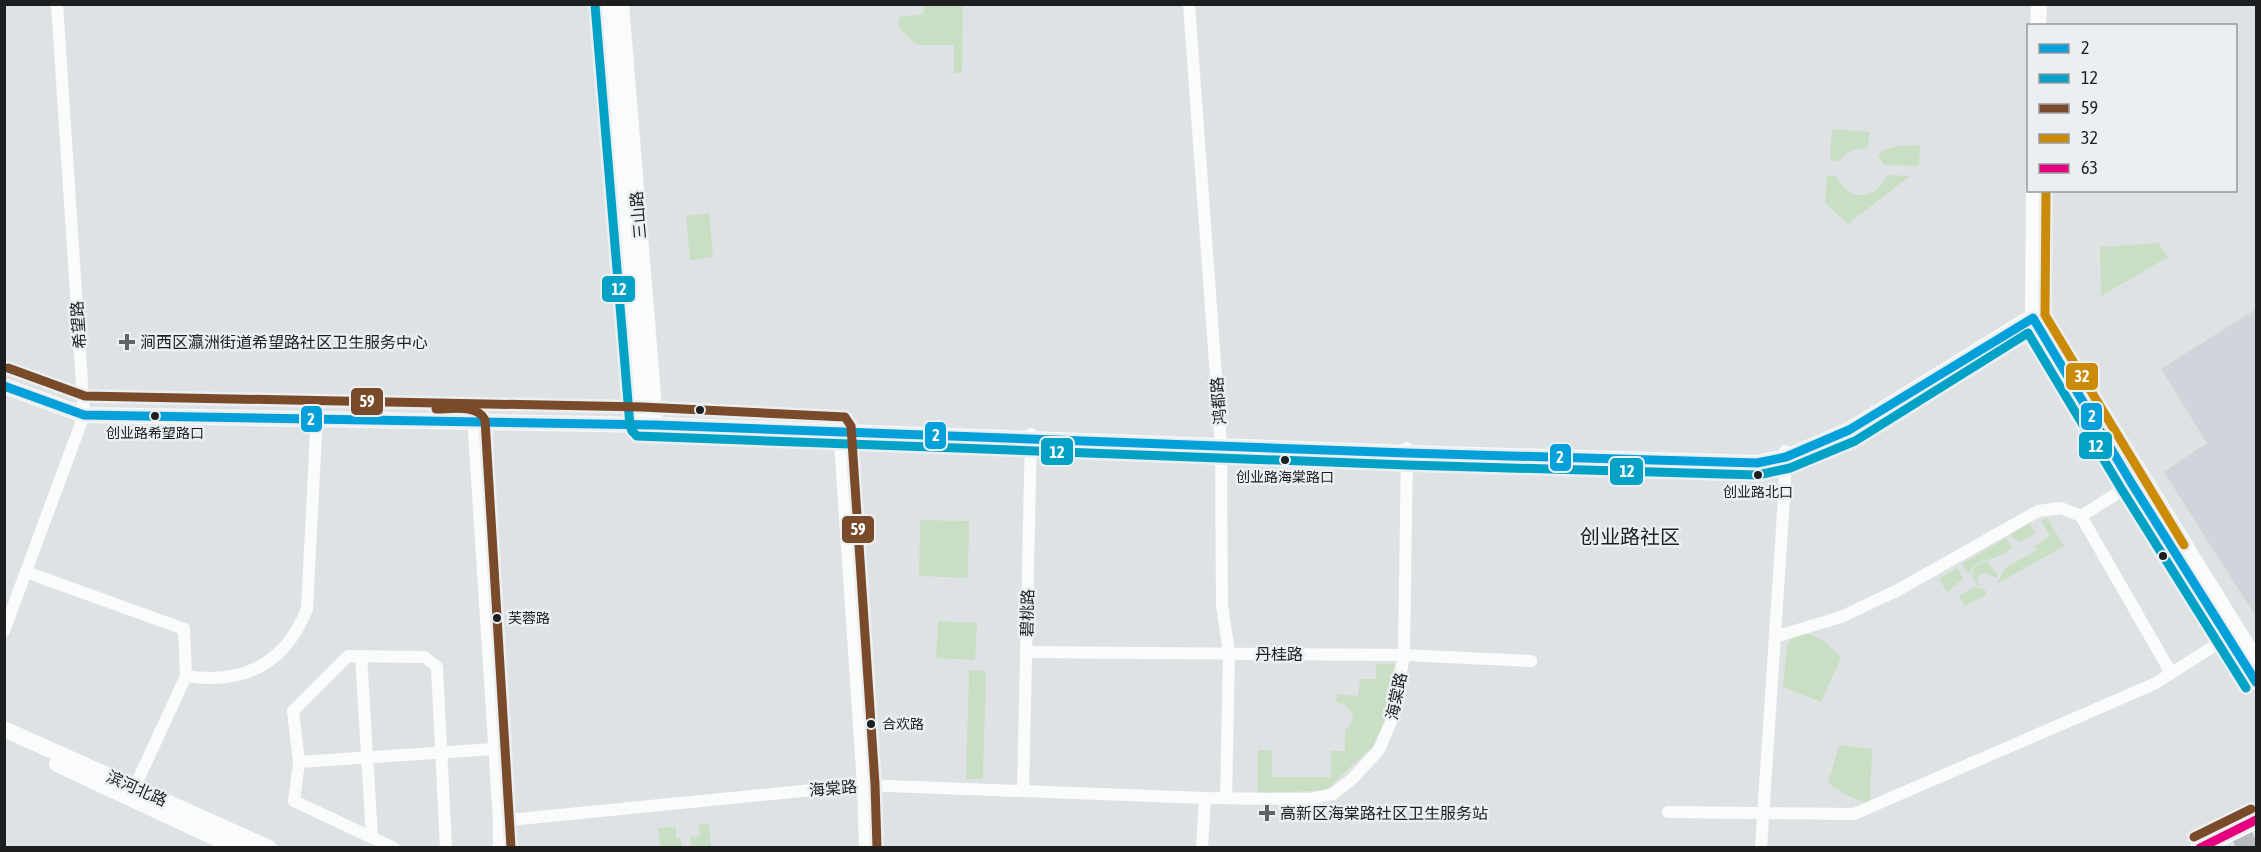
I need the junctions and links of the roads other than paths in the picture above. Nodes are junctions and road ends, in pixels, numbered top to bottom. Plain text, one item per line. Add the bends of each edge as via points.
1 (57, 4) edge
2 (607, 4) edge
3 (621, 4) edge
4 (1189, 4) edge
5 (2039, 4) edge
6 (2047, 4) edge
7 (2038, 24) edge
8 (2047, 24) edge
9 (2034, 192) edge
10 (2042, 192) edge
11 (2038, 314) junction
12 (4, 379) edge
13 (4, 386) edge
14 (83, 411) junction
15 (317, 416) junction
16 (473, 419) junction
17 (648, 422) junction
18 (839, 430) junction
19 (1031, 437) junction
20 (1220, 444) junction
21 (1407, 450) junction
22 (1786, 454) junction
23 (2132, 484) junction
24 (2081, 516) junction
25 (26, 572) junction
26 (4, 631) edge
27 (2229, 636) junction
28 (1775, 637) junction
29 (1026, 652) junction
30 (1229, 653) junction
31 (1404, 655) junction
32 (361, 656) junction
33 (2256, 660) edge
34 (1531, 661) dead end
35 (2171, 673) junction
36 (186, 676) junction
37 (2256, 682) edge
38 (4, 729) edge
39 (4, 740) edge
40 (495, 749) junction
41 (440, 753) junction
42 (368, 758) junction
43 (299, 762) junction
44 (863, 785) junction
45 (1023, 791) junction
46 (132, 793) junction
47 (1205, 798) junction
48 (1226, 798) junction
49 (1668, 812) dead end
50 (1763, 813) junction
51 (2256, 820) edge
52 (499, 821) junction
53 (372, 837) junction
54 (237, 848) edge
55 (269, 848) edge
56 (394, 848) edge
57 (446, 848) edge
58 (499, 848) edge
59 (865, 848) edge
60 (1202, 848) edge
61 (1761, 848) edge
62 (2199, 848) edge

1 - 14 street, 希望路
2 - 17 street, 三山路
3 - 17 street, 三山路
4 - 20 street, 鸿都路
5 - 7 street
6 - 8 street
9 - 11 street
10 - 11 street
11 - 22 street via 2027,311 1846,425
11 - 23 street
11 - 33 street
12 - 14 street
13 - 14 street
14 - 15 street
14 - 25 street, 希望路
15 - 16 street
15 - 36 street via 307,609 299,629 283,652 258,668 233,677
16 - 17 street
16 - 40 street
17 - 18 street
18 - 19 street
18 - 44 street
19 - 20 street
19 - 29 street, 碧桃路
20 - 21 street
20 - 30 street, 鸿都路 via 1222,605
21 - 22 street via 1757,463
21 - 31 street, 海棠路
22 - 28 street
23 - 24 street
23 - 27 street
24 - 28 street via 2061,508 2038,511 1898,590 1841,617
24 - 35 street
25 - 26 street, 希望路
25 - 36 street via 184,629
27 - 35 street
27 - 37 street
28 - 50 street
29 - 30 street, 丹桂路
29 - 45 street, 碧桃路
30 - 31 street, 丹桂路
30 - 48 street, 鸿都路
31 - 34 street, 丹桂路
31 - 48 street, 海棠路 via 1393,717 1379,750 1352,779 1333,794 1310,799
32 - 41 street via 424,657 437,667
32 - 42 street
32 - 43 street via 348,656 293,711
35 - 50 street via 2154,684 1854,814
36 - 46 street
38 - 46 street, 滨河北路
39 - 46 street, 滨河北路
40 - 41 street
40 - 52 street
41 - 42 street
41 - 57 street
42 - 43 street
42 - 53 street
43 - 53 street via 294,801
44 - 45 street, 海棠路
44 - 52 street, 海棠路
44 - 59 street
45 - 47 street, 海棠路
46 - 54 street, 滨河北路
46 - 55 street, 滨河北路
47 - 48 street, 海棠路
47 - 60 street
49 - 50 street
50 - 61 street
51 - 62 main road
52 - 58 street
53 - 56 street

